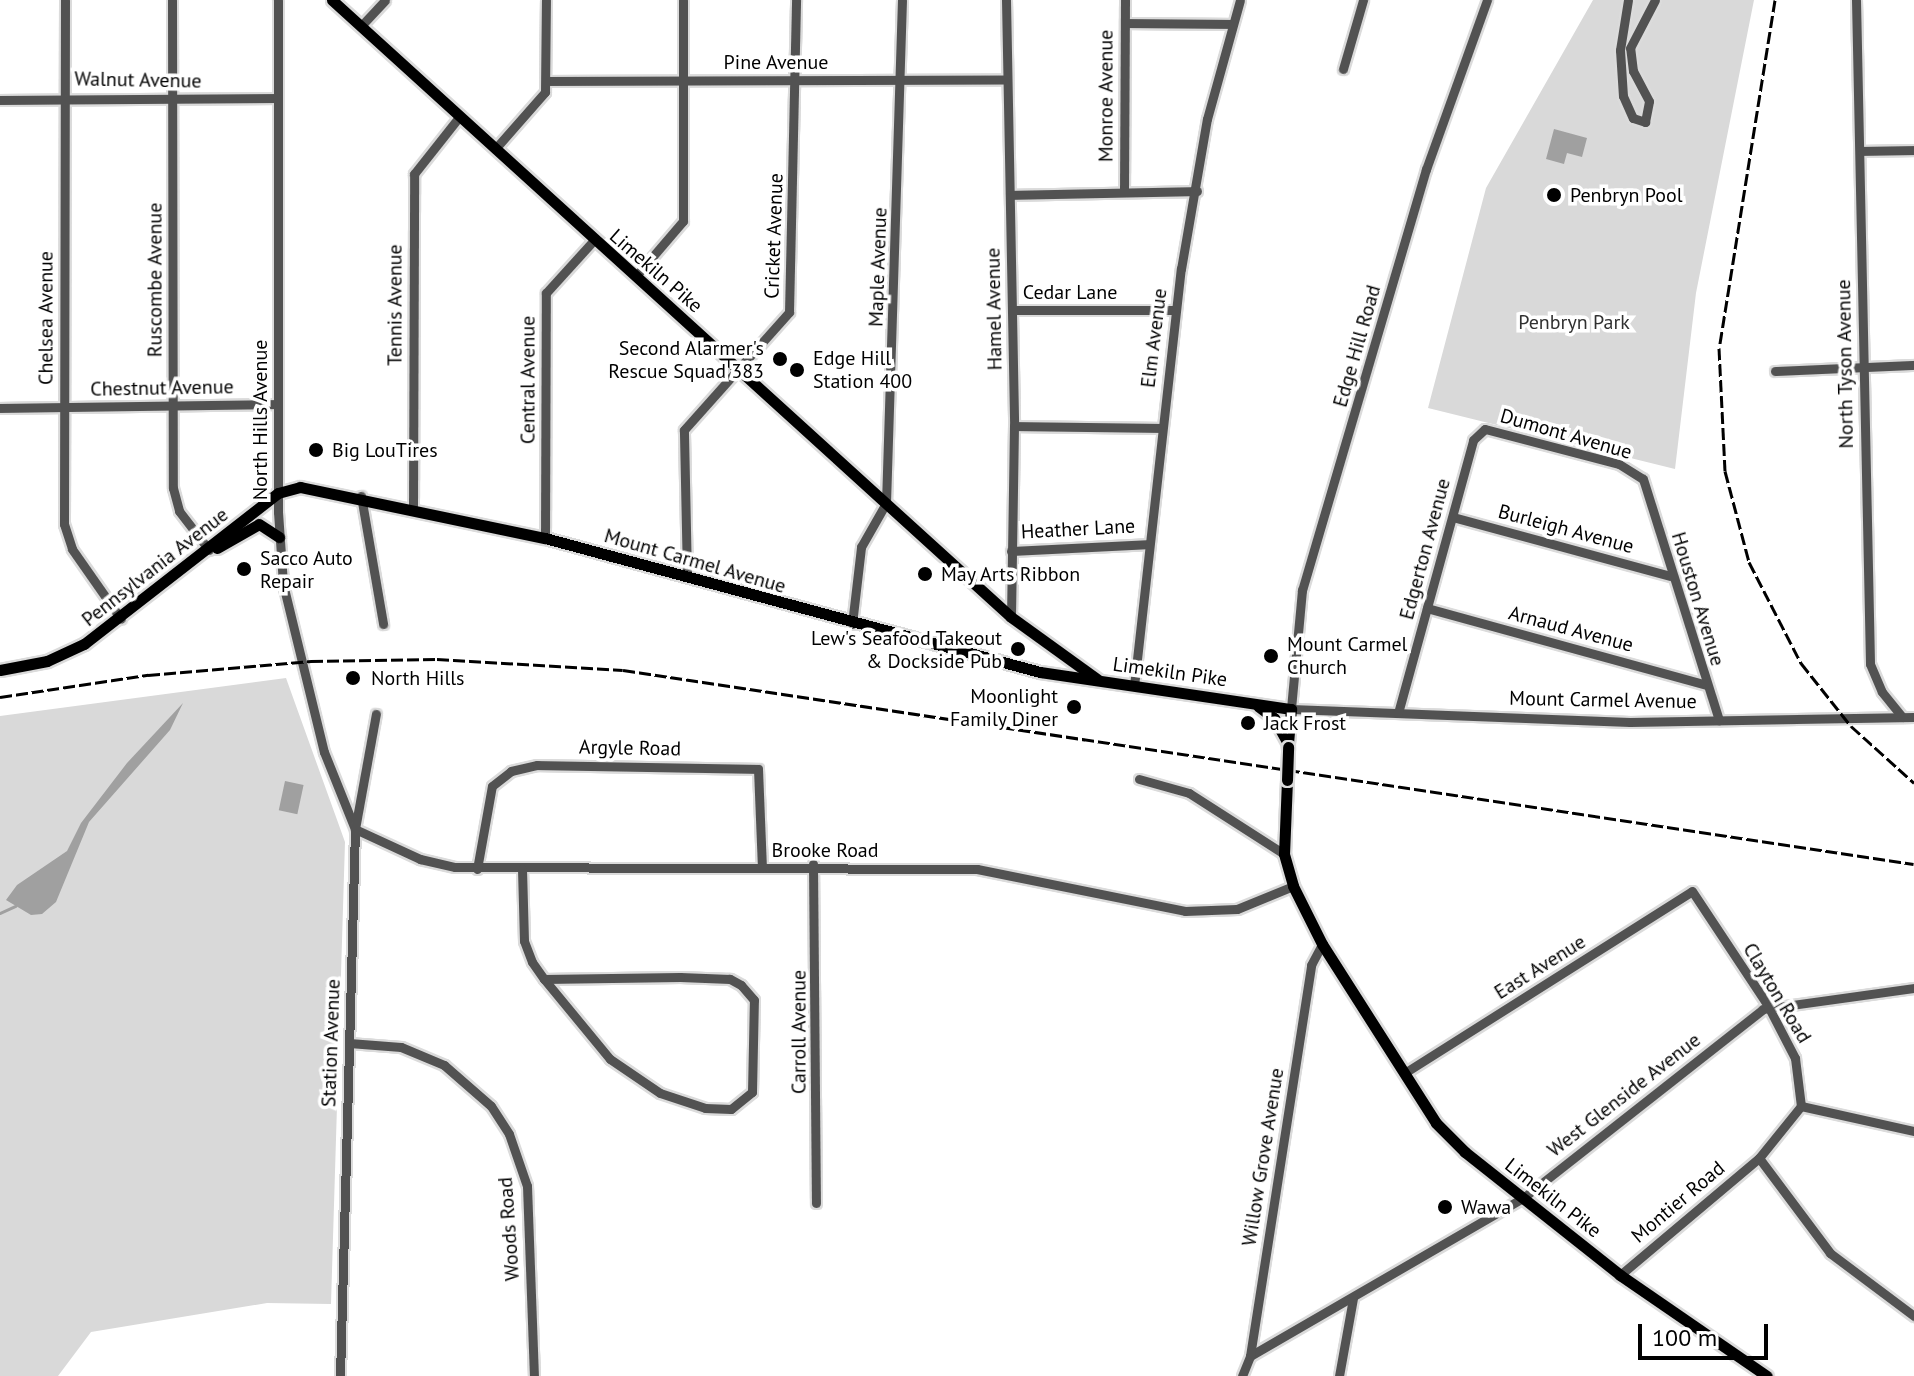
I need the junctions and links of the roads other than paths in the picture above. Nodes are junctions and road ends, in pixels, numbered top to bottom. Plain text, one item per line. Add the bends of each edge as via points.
1 (65, 0) edge
2 (172, 0) edge
3 (278, 0) edge
4 (332, 0) edge
5 (385, 0) edge
6 (546, 0) edge
7 (683, 0) edge
8 (796, 0) edge
9 (902, 0) edge
10 (1006, 0) edge
11 (1125, 0) edge
12 (1240, 0) edge
13 (1363, 0) edge
14 (1487, 0) edge
15 (1628, 0) edge
16 (1655, 0) edge
17 (1856, 0) edge
18 (1125, 23) junction
19 (1233, 24) junction
20 (361, 26) junction
21 (1343, 69) dead end
22 (903, 79) junction
23 (1006, 79) junction
24 (683, 80) junction
25 (546, 81) junction
26 (797, 81) junction
27 (66, 97) junction
28 (276, 98) junction
29 (0, 100) edge
30 (173, 101) junction
31 (459, 117) junction
32 (495, 149) junction
33 (1914, 150) edge
34 (1862, 151) junction
35 (1197, 191) junction
36 (1124, 192) junction
37 (1010, 195) junction
38 (594, 240) junction
39 (636, 276) junction
40 (1012, 310) junction
41 (1176, 310) junction
42 (1914, 365) edge
43 (1863, 367) junction
44 (739, 370) junction
45 (1775, 371) dead end
46 (277, 404) junction
47 (173, 405) junction
48 (0, 408) edge
49 (63, 408) junction
50 (1014, 426) junction
51 (1160, 428) junction
52 (1473, 440) joint
53 (1646, 487) joint
54 (278, 493) junction
55 (361, 496) junction
56 (886, 503) junction
57 (413, 508) junction
58 (1453, 517) junction
59 (279, 537) junction
60 (545, 538) junction
61 (1147, 544) junction
62 (209, 550) junction
63 (1011, 551) junction
64 (1670, 576) junction
65 (687, 577) junction
66 (1427, 608) junction
67 (1011, 617) junction
68 (121, 619) junction
69 (383, 624) dead end
70 (852, 624) junction
71 (0, 670) edge
72 (1102, 682) junction
73 (1706, 685) junction
74 (1134, 686) junction
75 (1254, 703) junction
76 (1291, 709) junction
77 (1398, 713) junction
78 (376, 714) dead end
79 (1902, 717) junction
80 (1914, 717) edge
81 (1719, 720) junction
82 (1288, 745) junction
83 (1139, 779) dead end
84 (355, 829) junction
85 (1284, 854) junction
86 (813, 864) junction
87 (762, 868) junction
88 (477, 869) junction
89 (522, 869) junction
90 (1293, 886) junction
91 (1692, 891) joint
92 (1322, 944) junction
93 (544, 979) junction
94 (1914, 988) edge
95 (1768, 1006) junction
96 (349, 1043) junction
97 (1406, 1072) junction
98 (1801, 1106) junction
99 (1914, 1131) edge
100 (1759, 1158) junction
101 (1523, 1198) junction
102 (816, 1203) dead end
103 (1620, 1275) junction
104 (1353, 1298) junction
105 (1914, 1316) edge
106 (1250, 1356) junction
107 (340, 1376) edge
108 (534, 1376) edge
109 (1242, 1376) edge
110 (1339, 1376) edge
111 (1767, 1376) edge

1 - 27 street, Chelsea Avenue
2 - 30 street, Ruscombe Avenue
3 - 28 street, North Hills Avenue
4 - 20 main road, Limekiln Pike
5 - 20 street
6 - 25 street
7 - 24 street
8 - 26 street, Cricket Avenue
9 - 22 street, Maple Avenue
10 - 23 street, Hamel Avenue
11 - 18 street, Monroe Avenue
12 - 19 street, Elm Avenue
13 - 21 street
14 - 76 street, Edge Hill Road via 1426,169 1302,590
15 - 16 street via 1620,50 1623,96 1633,118 1645,122 1649,101 1633,71 1630,48
17 - 34 street, North Tyson Avenue
18 - 19 street
18 - 36 street, Monroe Avenue
19 - 35 street, Elm Avenue via 1207,119
20 - 31 main road, Limekiln Pike
22 - 23 street, Pine Avenue
22 - 26 street, Pine Avenue
22 - 56 street, Maple Avenue
23 - 37 street, Hamel Avenue
24 - 25 street, Pine Avenue
24 - 26 street, Pine Avenue
24 - 39 street via 683,221
25 - 32 street via 545,92
26 - 44 street, Cricket Avenue via 789,312
27 - 29 street, Walnut Avenue
27 - 30 street, Walnut Avenue
27 - 49 street, Chelsea Avenue
28 - 30 street, Walnut Avenue
28 - 46 street, North Hills Avenue
30 - 47 street, Ruscombe Avenue
31 - 32 main road, Limekiln Pike
31 - 57 street, Tennis Avenue via 414,174
32 - 38 main road, Limekiln Pike
33 - 34 street
34 - 43 street, North Tyson Avenue
35 - 36 street
35 - 41 street, Elm Avenue
36 - 37 street
37 - 40 street, Hamel Avenue
38 - 39 main road, Limekiln Pike
38 - 60 street, Central Avenue via 546,293
39 - 44 main road, Limekiln Pike
40 - 41 street, Cedar Lane
40 - 50 street, Hamel Avenue
41 - 51 street, Elm Avenue
42 - 43 street
43 - 45 street
43 - 79 street, North Tyson Avenue via 1870,664 1882,692
44 - 56 main road, Limekiln Pike
44 - 65 street, Cricket Avenue via 684,430
46 - 47 street, Chestnut Avenue
46 - 54 street, North Hills Avenue
47 - 49 street, Chestnut Avenue
47 - 62 street, Ruscombe Avenue via 174,497
48 - 49 street, Chestnut Avenue
49 - 68 street, Chelsea Avenue via 66,537
50 - 51 street
50 - 63 street, Hamel Avenue
51 - 61 street, Elm Avenue
52 - 53 street, Dumont Avenue via 1478,432 1493,430 1619,464
52 - 58 street, Edgerton Avenue
53 - 64 street, Houston Avenue
54 - 55 main road, Mount Carmel Avenue via 300,487
54 - 59 street, North Hills Avenue
54 - 62 main road, Pennsylvania Avenue
55 - 57 main road, Mount Carmel Avenue
55 - 69 street
56 - 67 main road, Limekiln Pike
56 - 70 street, Maple Avenue via 861,547
57 - 60 main road, Mount Carmel Avenue
58 - 64 street, Burleigh Avenue
58 - 66 street, Edgerton Avenue
59 - 62 main road via 259,524
59 - 84 street, North Hills Avenue via 283,584 314,715
60 - 65 main road, Mount Carmel Avenue
61 - 63 street, Heather Lane
61 - 74 street, Elm Avenue
62 - 68 main road, Pennsylvania Avenue
63 - 67 street, Hamel Avenue
64 - 73 street, Houston Avenue
65 - 70 main road, Mount Carmel Avenue
66 - 73 street, Arnaud Avenue
66 - 77 street, Edgerton Avenue
67 - 72 main road, Limekiln Pike via 1054,653
68 - 71 main road, Pennsylvania Avenue via 47,661
70 - 72 main road, Mount Carmel Avenue via 1040,672
72 - 74 main road, Limekiln Pike
73 - 81 street, Houston Avenue
74 - 75 main road, Limekiln Pike
75 - 76 main road, Limekiln Pike
75 - 82 main road via 1274,718
76 - 77 street, Mount Carmel Avenue
76 - 82 main road, Limekiln Pike
77 - 81 street, Mount Carmel Avenue
78 - 84 street, Station Avenue
79 - 80 street, Mount Carmel Avenue
79 - 81 street, Mount Carmel Avenue
82 - 85 main road, Limekiln Pike, bridge
83 - 85 street via 1189,793
84 - 88 street, Brooke Road via 420,859
84 - 96 street, Station Avenue
85 - 90 main road, Limekiln Pike
86 - 87 street, Brooke Road
86 - 90 street, Brooke Road via 977,869 1203,912 1256,904
86 - 102 street, Carroll Avenue
87 - 88 street, Argyle Road via 758,769 537,765 511,771 492,786
87 - 89 street, Brooke Road
88 - 89 street, Brooke Road
89 - 93 street via 524,941
90 - 92 main road, Limekiln Pike
91 - 95 street, Clayton Road
91 - 97 street, East Avenue
92 - 97 main road, Limekiln Pike
92 - 106 street, Willow Grove Avenue via 1307,989
93 - 93 street via 693,977 741,985 754,1000 755,1082 745,1100 731,1109 705,1108 660,1093 627,1074
94 - 95 street
95 - 98 street, Clayton Road via 1795,1058
95 - 101 street, West Glenside Avenue
96 - 107 street, Station Avenue
96 - 108 street, Woods Road via 401,1047 444,1065 491,1106 509,1134 527,1186
97 - 101 main road, Limekiln Pike via 1436,1123
98 - 99 street
98 - 100 street
100 - 103 street, Montier Road
100 - 105 street via 1830,1253
101 - 103 main road, Limekiln Pike
101 - 104 street, West Glenside Avenue
103 - 111 main road, Limekiln Pike
104 - 106 street, West Glenside Avenue
104 - 110 street
106 - 109 street, Willow Grove Avenue

